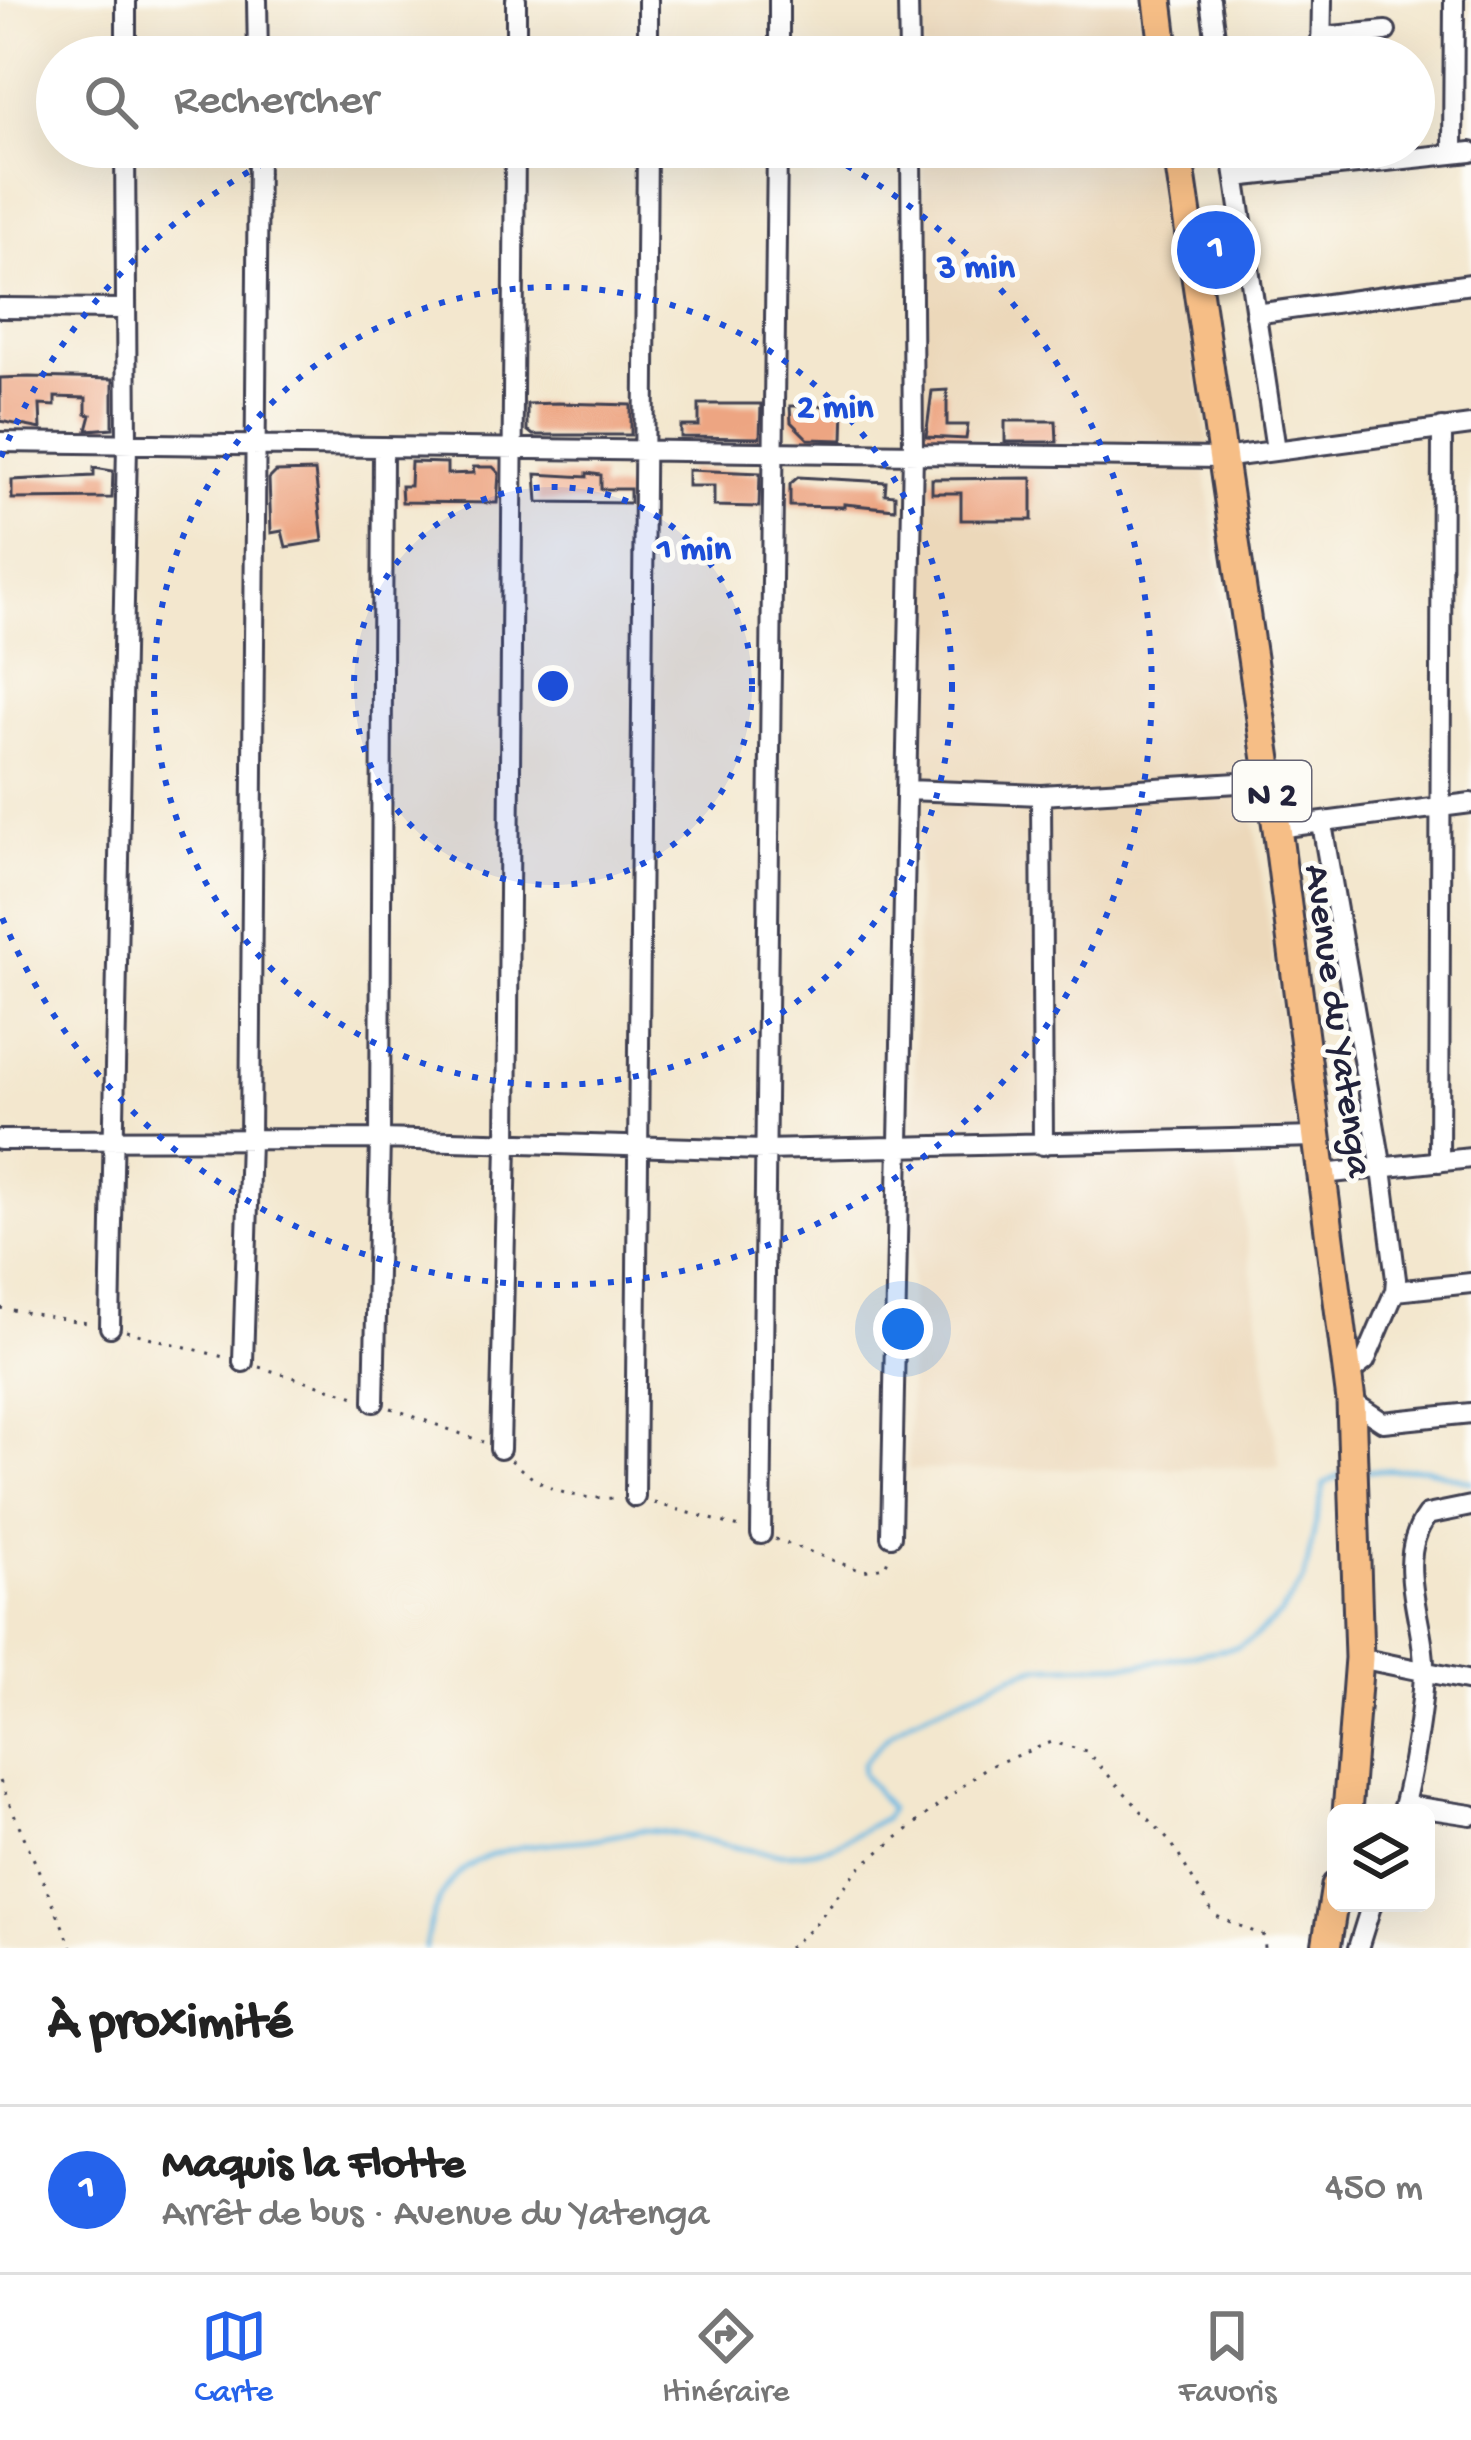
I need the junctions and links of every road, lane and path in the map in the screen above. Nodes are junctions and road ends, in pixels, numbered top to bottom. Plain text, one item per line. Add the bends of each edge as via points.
1 (126, 0) edge
2 (257, 0) edge
3 (516, 0) edge
4 (648, 0) edge
5 (779, 0) edge
6 (908, 0) edge
7 (1158, 0) edge
8 (1210, 0) edge
9 (1322, 0) edge
10 (1454, 0) edge
11 (1386, 31) dead end
12 (126, 36) edge
13 (258, 36) edge
14 (515, 36) edge
15 (648, 36) edge
16 (778, 36) edge
17 (909, 36) edge
18 (1162, 36) edge
19 (1215, 36) edge
20 (1321, 36) edge
21 (1366, 36) edge
22 (1462, 152) edge
23 (125, 168) edge
24 (258, 168) edge
25 (515, 168) edge
26 (647, 168) edge
27 (777, 168) edge
28 (910, 168) edge
29 (1180, 168) edge
30 (1235, 168) edge
31 (1316, 168) edge
32 (1236, 177) junction
33 (1471, 284) edge
34 (0, 308) edge
35 (126, 310) junction
36 (1255, 314) junction
37 (1471, 425) edge
38 (1442, 428) junction
39 (0, 442) edge
40 (127, 444) junction
41 (254, 445) junction
42 (383, 447) junction
43 (512, 448) junction
44 (1276, 450) junction
45 (647, 451) junction
46 (774, 451) junction
47 (913, 453) junction
48 (1222, 458) junction
49 (1270, 781) junction
50 (905, 790) junction
51 (1041, 795) junction
52 (1471, 803) edge
53 (1439, 809) junction
54 (1322, 824) junction
55 (1277, 828) junction
56 (1316, 1137) junction
57 (116, 1138) junction
58 (380, 1139) junction
59 (0, 1140) edge
60 (250, 1142) junction
61 (507, 1144) junction
62 (1042, 1145) junction
63 (639, 1147) junction
64 (898, 1148) junction
65 (764, 1150) junction
66 (1471, 1157) edge
67 (1439, 1162) junction
68 (1382, 1169) junction
69 (1323, 1174) junction
70 (1471, 1283) edge
71 (1395, 1291) junction
72 (0, 1309) edge
73 (110, 1327) joint
74 (1345, 1346) junction
75 (243, 1362) dead end
76 (1351, 1401) junction
77 (374, 1402) dead end
78 (1471, 1413) edge
79 (500, 1449) dead end
80 (635, 1497) dead end
81 (1471, 1506) edge
82 (761, 1534) dead end
83 (891, 1537) dead end
84 (1359, 1658) junction
85 (1424, 1673) junction
86 (1471, 1681) edge
87 (0, 1781) edge
88 (1348, 1804) edge
89 (1403, 1804) edge
90 (1435, 1812) edge
91 (1471, 1815) edge
92 (1332, 1912) edge
93 (1369, 1912) edge
94 (72, 1948) edge
95 (788, 1948) edge
96 (1265, 1948) edge
97 (1326, 1948) edge
98 (1358, 1948) edge

1 - 12 street
2 - 13 street
3 - 14 street
4 - 15 street
5 - 16 street
6 - 17 street
7 - 18 main road
8 - 19 street
9 - 20 street
10 - 22 street
11 - 21 street
23 - 35 street
24 - 41 street
25 - 43 street
26 - 45 street
27 - 46 street
28 - 47 street
29 - 48 main road, Avenue du Yatenga / N 2
30 - 32 street
31 - 32 street
32 - 36 street
33 - 36 street
34 - 35 street
35 - 40 street
36 - 44 street
37 - 38 street
38 - 44 street
38 - 53 street
39 - 40 street
40 - 41 street
40 - 57 street
41 - 42 street
41 - 60 street
42 - 43 street
42 - 58 street
43 - 45 street
43 - 61 street
44 - 48 street
45 - 46 street
45 - 63 street
46 - 47 street
46 - 65 street
47 - 48 street
47 - 50 street
48 - 49 main road, Avenue du Yatenga / N 2
49 - 51 street
49 - 55 main road, Avenue du Yatenga / N 2
50 - 51 street
50 - 64 street
51 - 62 street
52 - 53 street
53 - 54 street
53 - 67 street
54 - 55 street
54 - 68 street
55 - 56 main road, Avenue du Yatenga / N 2
56 - 62 street
56 - 69 main road, Avenue du Yatenga / N 2
57 - 59 street
57 - 60 street
57 - 73 street
58 - 60 street
58 - 61 street
58 - 77 street
60 - 75 street
61 - 63 street
61 - 79 street
62 - 64 street
63 - 65 street
63 - 80 street
64 - 65 street
64 - 83 street
65 - 82 street
66 - 67 street
67 - 68 street
68 - 69 street
68 - 71 street
69 - 74 main road, Avenue du Yatenga / N 2
70 - 71 street
71 - 74 street via 1365,1361 1356,1368
72 - 73 path
74 - 76 main road, Avenue du Yatenga / N 2
76 - 78 street via 1383,1421
76 - 84 main road, Avenue du Yatenga / N 2
81 - 85 street via 1427,1515 1415,1539 1410,1564
84 - 85 street
84 - 88 main road, N 2
85 - 86 street
85 - 89 street
87 - 94 path
90 - 91 street
92 - 97 main road
93 - 98 street
95 - 96 path via 860,1868 987,1766 1052,1742 1086,1751 1172,1844 1214,1915 1264,1936

